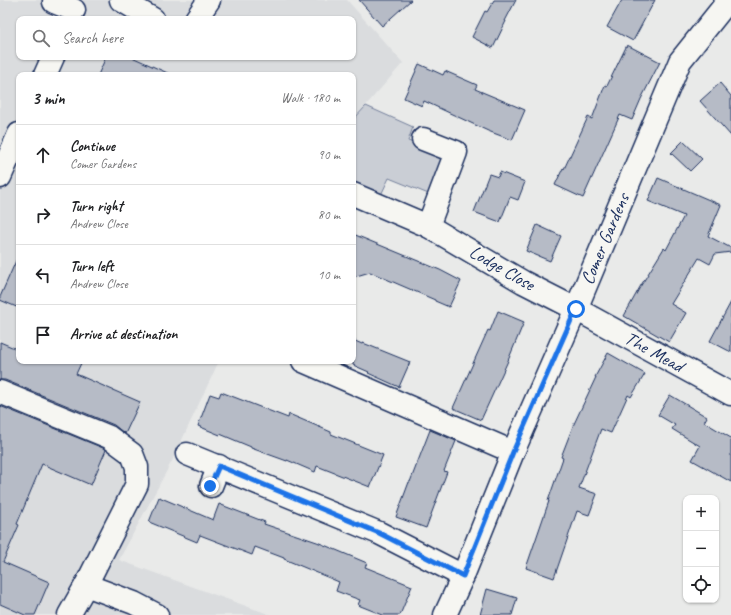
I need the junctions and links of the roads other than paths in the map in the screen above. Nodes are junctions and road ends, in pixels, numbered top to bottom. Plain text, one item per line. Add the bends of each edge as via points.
1 (209, 0) edge
2 (54, 2) dead end
3 (725, 6) edge
4 (75, 10) edge
5 (198, 16) edge
6 (52, 60) edge
7 (46, 72) edge
8 (423, 139) dead end
9 (16, 141) edge
10 (0, 177) edge
11 (356, 195) edge
12 (428, 226) junction
13 (576, 309) junction
14 (310, 364) edge
15 (0, 392) edge
16 (731, 394) edge
17 (513, 452) junction
18 (188, 454) dead end
19 (219, 466) junction
20 (210, 486) dead end
21 (463, 576) junction
22 (86, 585) junction
23 (69, 615) edge
24 (157, 615) edge
25 (445, 615) edge

1 - 5 street
2 - 4 street
3 - 13 street, Comer Gardens via 680,61
6 - 7 street
8 - 12 street via 456,152
9 - 10 street
11 - 12 street, Lodge Close
12 - 13 street, Lodge Close via 523,282
13 - 16 street, The Mead
13 - 17 street, Comer Gardens
14 - 17 street
15 - 22 street via 109,437 132,454 137,467 137,484
17 - 21 street, Comer Gardens
18 - 19 street
19 - 20 street
19 - 21 street via 379,533
21 - 25 street, Comer Gardens
22 - 23 street
22 - 24 street via 134,603

